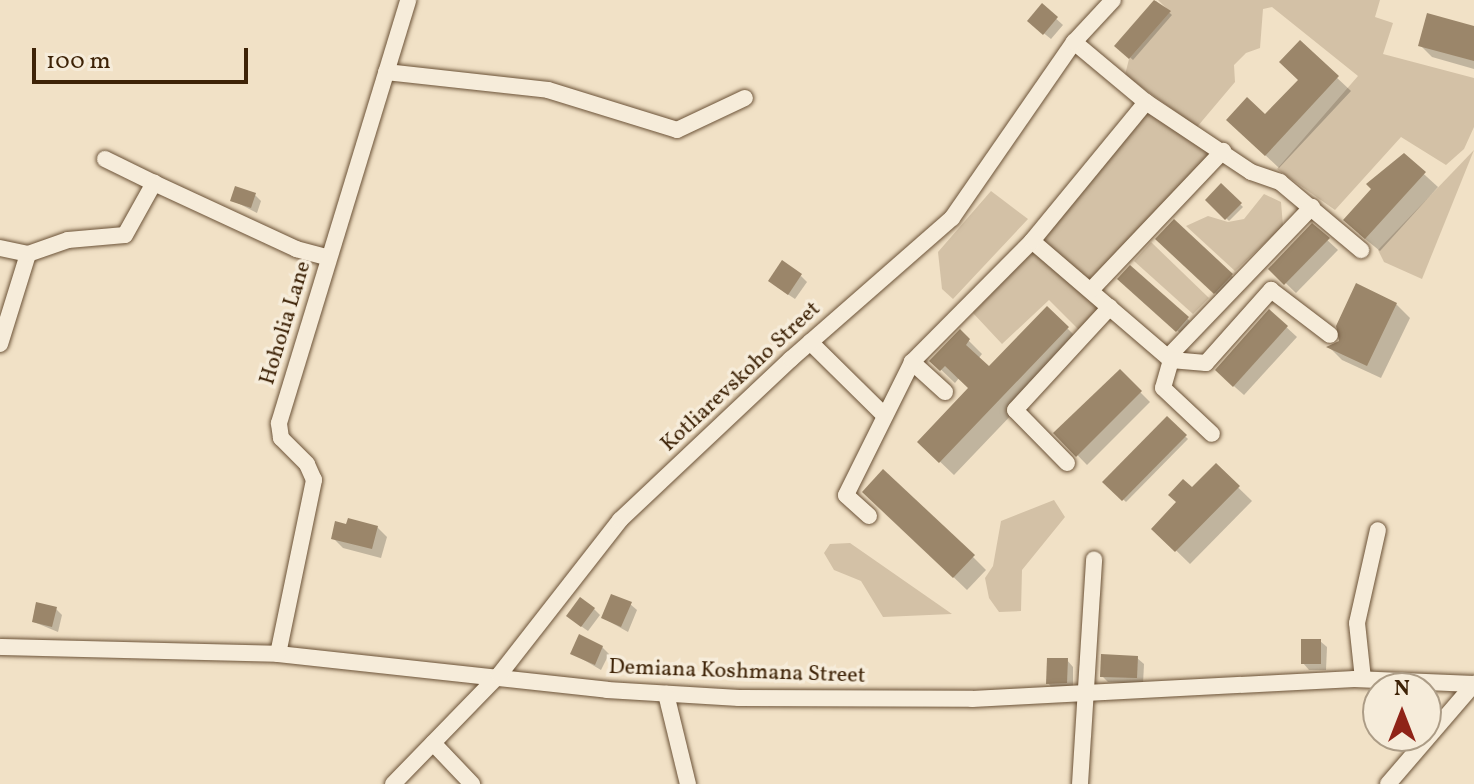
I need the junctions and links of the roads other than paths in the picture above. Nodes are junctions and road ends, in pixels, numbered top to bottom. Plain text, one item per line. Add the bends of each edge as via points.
1 (408, 0) edge
2 (1113, 0) edge
3 (1074, 42) junction
4 (386, 72) junction
5 (745, 98) dead end
6 (1146, 102) junction
7 (1223, 151) junction
8 (105, 159) dead end
9 (154, 183) junction
10 (1312, 207) junction
11 (1032, 241) junction
12 (0, 248) edge
13 (1361, 250) dead end
14 (28, 254) junction
15 (329, 258) junction
16 (1250, 272) junction
17 (1091, 290) junction
18 (1271, 290) junction
19 (1110, 307) junction
20 (1330, 335) dead end
21 (810, 342) junction
22 (0, 344) edge
23 (1170, 358) junction
24 (912, 362) junction
25 (945, 392) dead end
26 (885, 416) junction
27 (1212, 434) dead end
28 (1067, 463) dead end
29 (869, 516) dead end
30 (1378, 530) dead end
31 (1094, 559) dead end
32 (0, 647) edge
33 (278, 654) junction
34 (1362, 672) edge
35 (499, 675) junction
36 (1362, 679) edge
37 (1442, 683) edge
38 (1474, 684) edge
39 (666, 694) junction
40 (1089, 695) junction
41 (433, 743) junction
42 (393, 784) edge
43 (472, 784) edge
44 (688, 784) edge
45 (1080, 784) edge
46 (1388, 784) edge

1 - 4 street, Hoholia Lane
2 - 3 street, Kotliarevskoho Street
3 - 6 street
3 - 21 street, Kotliarevskoho Street via 952,218
4 - 5 street via 548,90 677,130
4 - 15 street, Hoholia Lane
6 - 7 street
6 - 11 street
7 - 10 street via 1251,172 1280,182
7 - 17 street
8 - 9 street
9 - 14 street via 125,235 68,240
9 - 15 street via 296,249
10 - 13 street
10 - 16 street
11 - 17 street
11 - 24 street
12 - 14 street
14 - 22 street
15 - 33 street, Hoholia Lane via 279,423 281,438 307,464 314,480
16 - 18 street
16 - 23 street
17 - 19 street
18 - 20 street
18 - 23 street via 1206,363
19 - 23 street
19 - 28 street via 1015,410
21 - 26 street
21 - 35 street, Kotliarevskoho Street via 620,520
23 - 27 street via 1163,388
24 - 25 street
24 - 26 street
26 - 29 street via 846,495
30 - 34 street via 1357,623
31 - 40 street
32 - 33 street, Demiana Koshmana Street
33 - 35 street, Demiana Koshmana Street
35 - 39 street, Demiana Koshmana Street
35 - 41 street, Kotliarevskoho Street
36 - 40 street, Demiana Koshmana Street
37 - 38 street, Demiana Koshmana Street
38 - 46 street
39 - 40 street, Demiana Koshmana Street via 755,699
39 - 44 street
40 - 45 street
41 - 42 street, Kotliarevskoho Street
41 - 43 street

